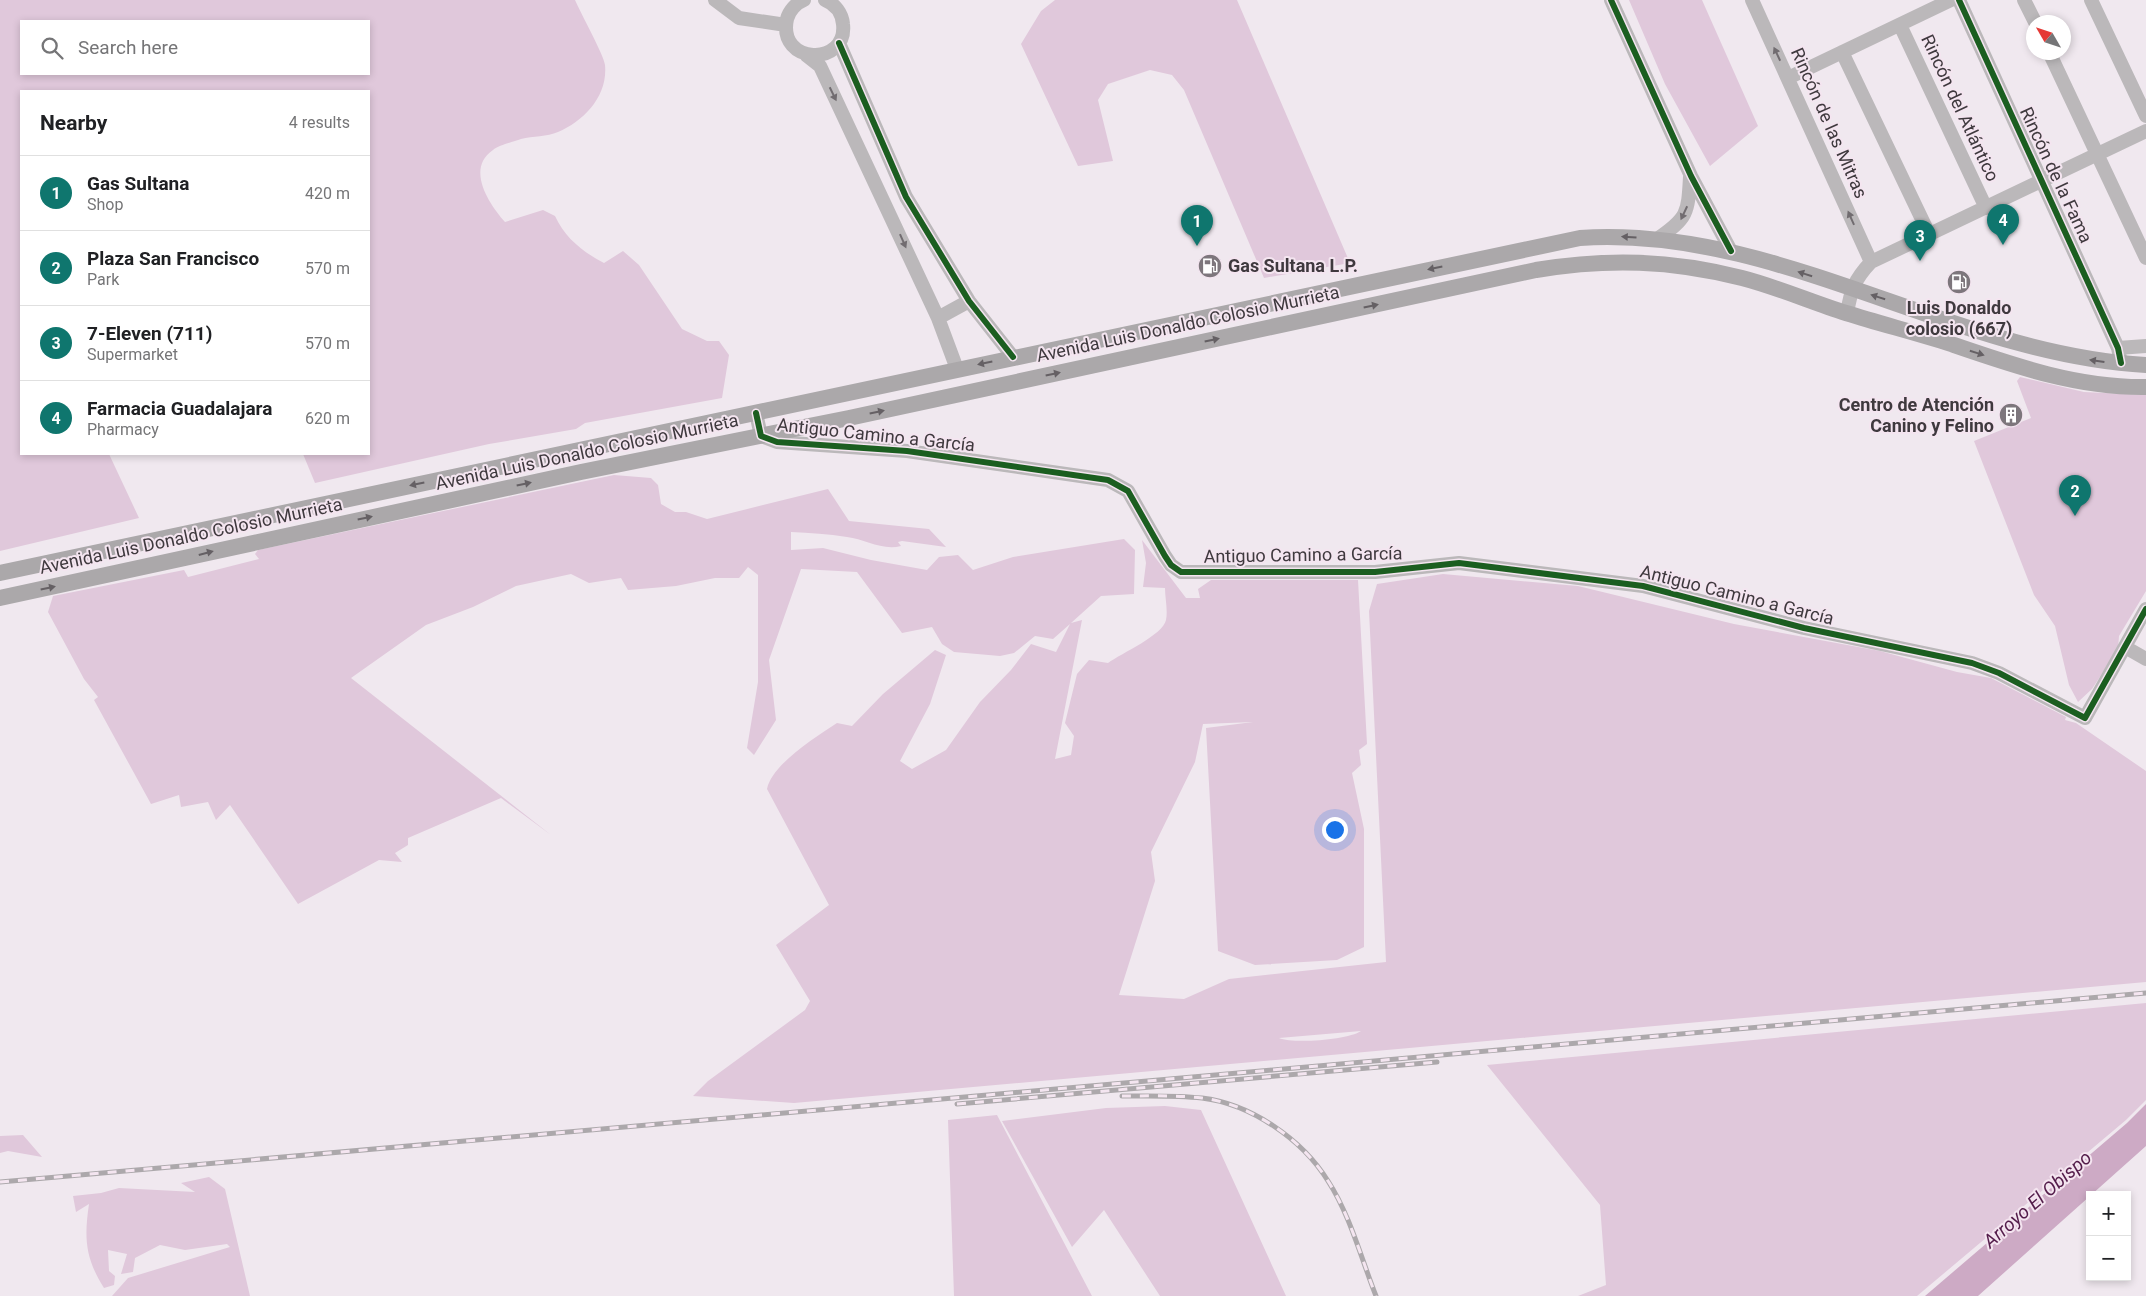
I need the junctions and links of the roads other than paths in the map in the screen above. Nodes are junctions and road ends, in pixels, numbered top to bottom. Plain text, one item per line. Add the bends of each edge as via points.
1 (715, 0) edge
2 (804, 0) edge
3 (1611, 0) edge
4 (1752, 0) edge
5 (1951, 0) edge
6 (1959, 0) edge
7 (2024, 0) edge
8 (2091, 0) edge
9 (834, 2) edge
10 (2032, 15) edge
11 (1900, 25) junction
12 (786, 26) junction
13 (839, 43) junction
14 (1842, 52) junction
15 (806, 55) junction
16 (2053, 60) edge
17 (1788, 78) junction
18 (2146, 116) edge
19 (2146, 131) edge
20 (2096, 153) junction
21 (1690, 176) junction
22 (2041, 179) junction
23 (1986, 208) junction
24 (1929, 234) junction
25 (1657, 239) junction
26 (1731, 251) junction
27 (2146, 258) edge
28 (1470, 260) junction
29 (1871, 262) junction
30 (1474, 283) junction
31 (1851, 289) junction
32 (969, 301) junction
33 (1847, 313) junction
34 (938, 318) junction
35 (2146, 346) edge
36 (2120, 355) junction
37 (1013, 357) junction
38 (2146, 364) edge
39 (957, 369) junction
40 (2146, 387) edge
41 (756, 413) junction
42 (761, 436) junction
43 (0, 573) edge
44 (0, 598) edge
45 (2146, 609) edge
46 (2125, 648) junction
47 (2146, 659) edge

1 - 12 street via 740,18
2 - 12 street via 793,8
3 - 21 street
17 -> 4 street, Rincón de las Mitras
5 - 11 street
6 - 22 street, Rincón de la Fama
7 - 10 street
8 - 18 street
9 - 13 street via 844,24
11 - 14 street
11 - 23 street, Rincón del Atlántico
12 - 15 street via 791,44
13 - 15 street via 824,54
13 - 32 street via 906,197
14 - 17 street
14 - 24 street
15 -> 34 street via 820,66
16 - 20 street
29 -> 17 street, Rincón de las Mitras
19 - 20 street
20 - 22 street
20 - 27 street
21 -> 25 street via 1688,204 1683,219
21 - 26 street
22 - 23 street
22 - 36 street, Rincón de la Fama
23 - 24 street
24 - 29 street
25 - 26 main road, Avenida Luis Donaldo Colosio Murrieta
25 -> 28 main road, Avenida Luis Donaldo Colosio Murrieta via 1580,238
31 -> 26 main road, Avenida Luis Donaldo Colosio Murrieta
28 - 30 main road
28 -> 37 main road, Avenida Luis Donaldo Colosio Murrieta
29 - 31 street
30 - 33 main road, Avenida Luis Donaldo Colosio Murrieta via 1580,263 1654,262 1744,278
42 -> 30 main road, Avenida Luis Donaldo Colosio Murrieta
31 - 33 street
36 -> 31 main road, Avenida Luis Donaldo Colosio Murrieta via 2077,357 2026,345
32 - 34 street
32 - 37 street
33 -> 40 main road, Avenida Luis Donaldo Colosio Murrieta via 2056,378
34 - 39 street
35 - 36 street
36 - 38 main road, Avenida Luis Donaldo Colosio Murrieta
37 -> 39 main road, Avenida Luis Donaldo Colosio Murrieta
39 - 41 main road, Avenida Luis Donaldo Colosio Murrieta
41 - 42 street
41 -> 43 main road, Avenida Luis Donaldo Colosio Murrieta
44 -> 42 main road, Avenida Luis Donaldo Colosio Murrieta
42 - 46 street, Antiguo Camino a García via 777,442 907,451 1108,480 1128,491 1165,556 1181,572 1375,572 1459,563 1643,586 1804,628 1972,663 2085,718
45 - 46 street
46 - 47 street

